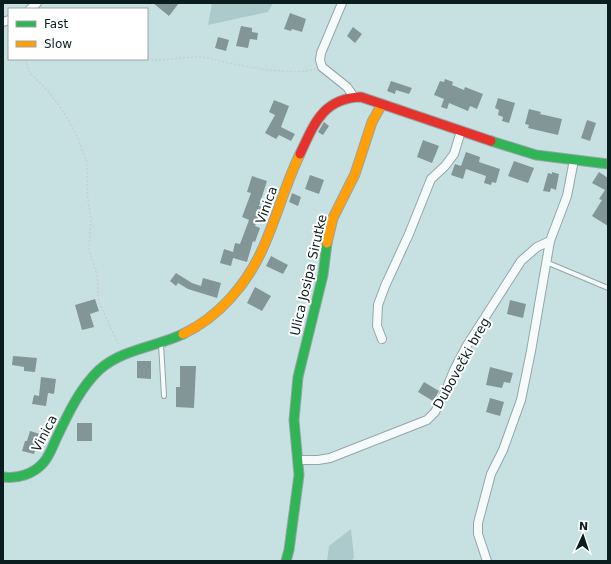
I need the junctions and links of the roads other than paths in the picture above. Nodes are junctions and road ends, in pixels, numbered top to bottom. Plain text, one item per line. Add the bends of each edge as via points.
1 (342, 3) edge
2 (354, 97) junction
3 (382, 104) junction
4 (461, 132) junction
5 (574, 160) junction
6 (608, 164) edge
7 (550, 241) junction
8 (546, 262) junction
9 (608, 288) edge
10 (382, 339) dead end
11 (161, 342) junction
12 (164, 396) dead end
13 (298, 460) junction
14 (3, 477) edge
15 (286, 561) edge
16 (487, 561) edge

1 - 2 street via 320,60 322,67 347,87
2 - 3 street
2 - 11 street, Vinica via 334,104 318,118 290,177 266,242 240,287 200,326 182,336
3 - 4 street
3 - 13 street, Ulica Josipa Sirutke via 372,122 354,174 333,218 328,237 323,275 298,377 294,420
4 - 5 street via 542,157
4 - 10 street via 454,154 446,166 431,179 385,286 378,305 377,326
5 - 6 street
5 - 7 street via 567,196
7 - 8 street
7 - 13 street, Dubovečki breg via 537,247 521,261 466,347 435,412 427,420 330,458
8 - 9 lane
8 - 16 street via 521,400 503,450 491,474 478,523 478,534
11 - 12 lane
11 - 14 street, Vinica via 124,354 99,370 79,395 45,461 30,474
13 - 15 street, Ulica Josipa Sirutke via 299,475

